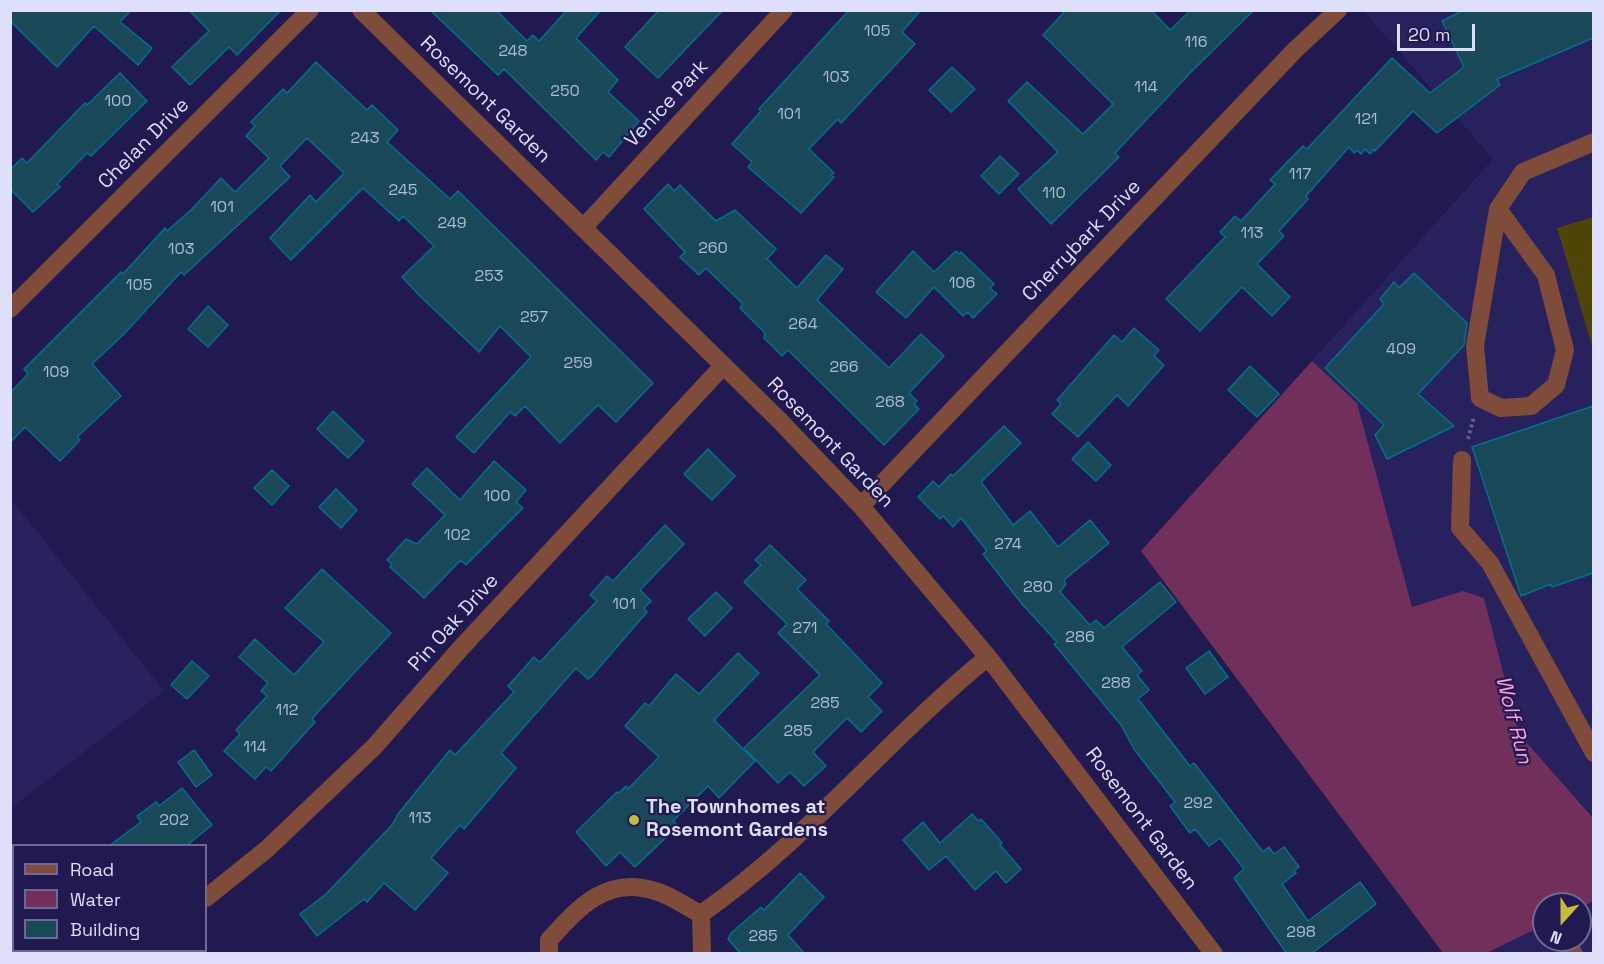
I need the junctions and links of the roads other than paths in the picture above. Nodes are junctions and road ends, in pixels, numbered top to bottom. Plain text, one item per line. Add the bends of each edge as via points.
1 (309, 10) edge
2 (361, 10) edge
3 (784, 10) edge
4 (1338, 10) edge
5 (1593, 142) edge
6 (1497, 210) junction
7 (583, 228) junction
8 (10, 309) edge
9 (723, 366) junction
10 (1462, 460) road end
11 (861, 506) junction
12 (988, 657) junction
13 (1593, 753) edge
14 (207, 897) edge
15 (701, 914) junction
16 (549, 954) edge
17 (702, 954) edge
18 (1214, 954) edge

1 - 8 street, Chelan Drive
2 - 7 street, Rosemont Garden
3 - 7 street, Venice Park
4 - 11 street, Cherrybark Drive via 1295,50
5 - 6 street via 1523,172
6 - 6 street via 1475,346 1480,398 1501,408 1531,406 1556,385 1565,350 1546,275
7 - 9 street, Rosemont Garden
9 - 11 street, Rosemont Garden
9 - 14 street, Pin Oak Drive via 374,747 267,849
10 - 13 street via 1460,528 1490,562
11 - 12 street, Rosemont Garden
12 - 15 street via 945,692 786,847
12 - 18 street, Rosemont Garden
15 - 16 street via 655,891 632,888 599,893 549,940
15 - 17 street

